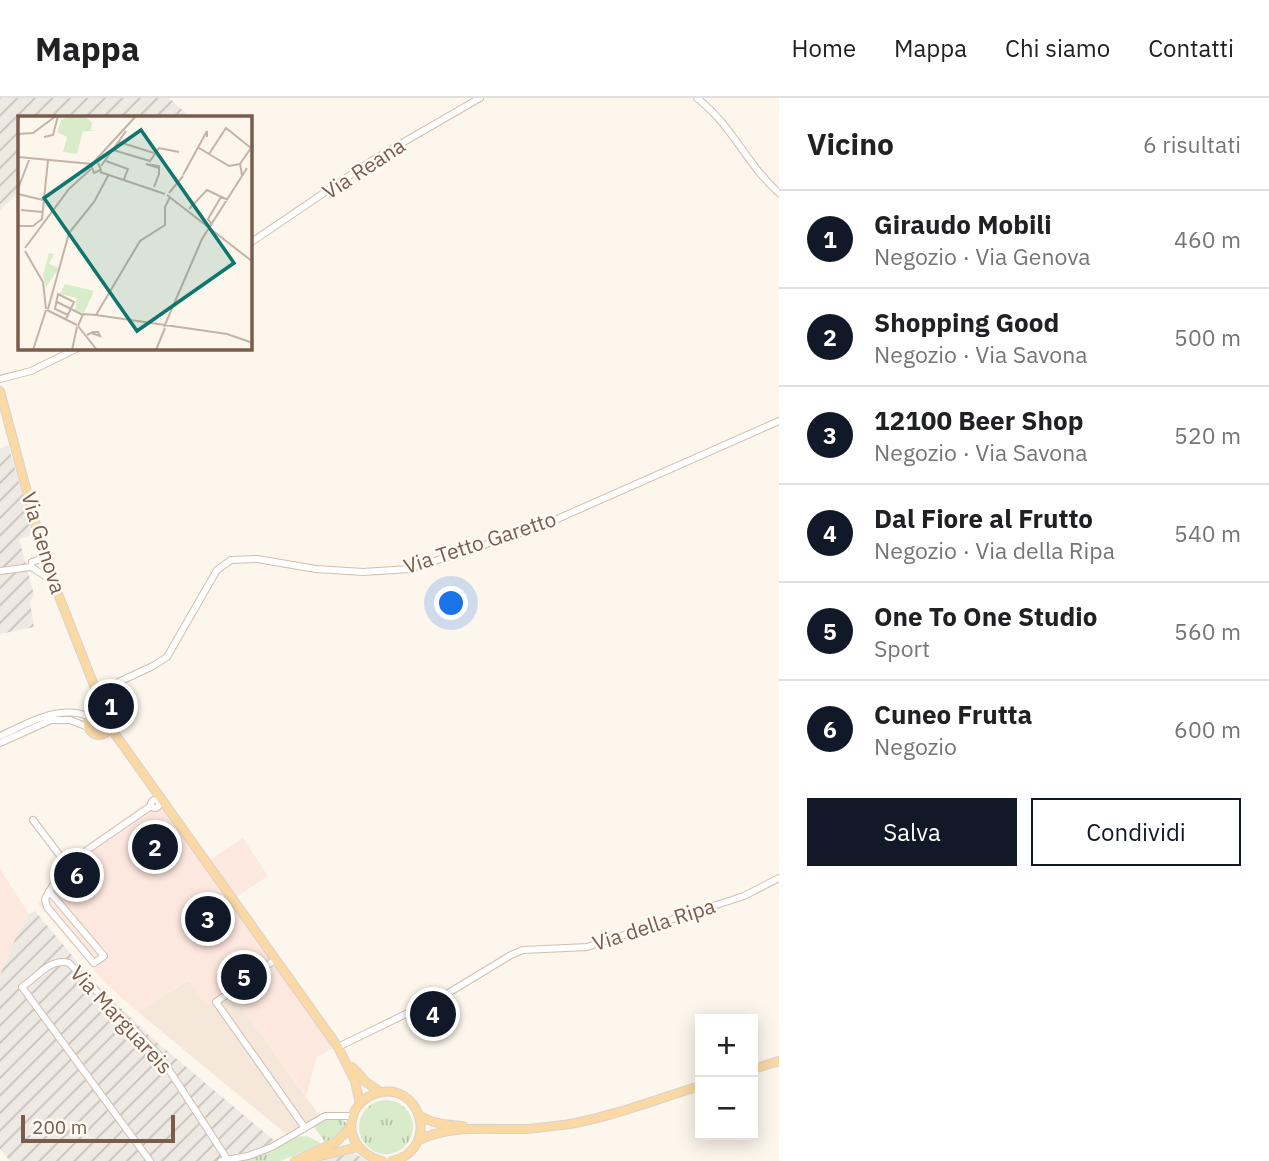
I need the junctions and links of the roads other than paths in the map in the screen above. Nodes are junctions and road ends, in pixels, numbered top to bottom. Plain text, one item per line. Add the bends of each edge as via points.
1 (480, 98) edge
2 (697, 98) edge
3 (779, 193) edge
4 (252, 242) edge
5 (74, 350) edge
6 (0, 379) edge
7 (0, 391) edge
8 (779, 421) edge
9 (45, 560) junction
10 (34, 569) junction
11 (0, 571) edge
12 (53, 581) junction
13 (97, 692) junction
14 (92, 716) junction
15 (106, 716) junction
16 (88, 727) junction
17 (110, 727) junction
18 (103, 735) junction
19 (0, 736) edge
20 (0, 743) edge
21 (124, 750) junction
22 (160, 801) junction
23 (33, 820) dead end
24 (67, 865) junction
25 (779, 878) edge
26 (49, 891) junction
27 (276, 959) junction
28 (338, 1047) junction
29 (344, 1056) junction
30 (779, 1061) edge
31 (758, 1067) edge
32 (695, 1088) edge
33 (380, 1092) junction
34 (360, 1104) junction
35 (419, 1114) junction
36 (353, 1116) junction
37 (351, 1127) junction
38 (305, 1128) junction
39 (484, 1129) junction
40 (419, 1140) junction
41 (358, 1147) junction
42 (318, 1154) junction
43 (411, 1156) edge
44 (224, 1160) edge
45 (150, 1161) edge
46 (295, 1161) edge
47 (301, 1161) edge
48 (382, 1161) edge
49 (392, 1161) edge

1 - 4 street, Via Reana via 372,161
2 - 3 street via 735,137 757,173
5 - 6 street via 31,371
7 - 9 main road, Via Genova
8 - 13 street, Via Tetto Garetto via 539,527 410,569 363,572 231,560 217,570 167,657
9 - 10 street
9 - 12 main road, Via Genova
10 - 11 street
10 - 12 street
12 - 13 main road, Via Genova
13 - 14 main road, Via Genova
13 - 15 main road, Via Genova
14 - 15 main road
14 - 16 main road
14 - 19 street via 52,714
15 - 17 main road
16 - 18 main road via 92,734
16 - 20 street via 70,720 51,720
17 - 18 main road
17 - 21 main road
18 - 21 main road
21 - 22 main road
22 - 24 street via 153,800 151,806
22 - 27 main road
23 - 24 street
24 - 26 street
25 - 28 street, Via della Ripa via 744,896 587,947 523,950 445,995
26 - 26 street via 47,908 94,963 104,956
27 - 28 main road
27 - 38 street via 216,1002
28 - 29 main road
29 - 33 main road
29 - 34 main road
30 - 31 main road
32 - 39 main road via 571,1124
33 - 34 main road
33 - 35 main road via 401,1095
34 - 36 main road
35 - 39 main road via 441,1124
35 - 40 main road
36 - 37 main road
36 - 38 street via 331,1115
37 - 41 main road
37 - 42 main road
38 - 44 street via 272,1147
39 - 40 main road via 436,1133
40 - 43 main road
41 - 42 main road
41 - 48 main road
42 - 46 main road
42 - 47 main road
43 - 49 main road
44 - 45 street, Via Marguareis via 160,1056 69,962 55,962 22,988

